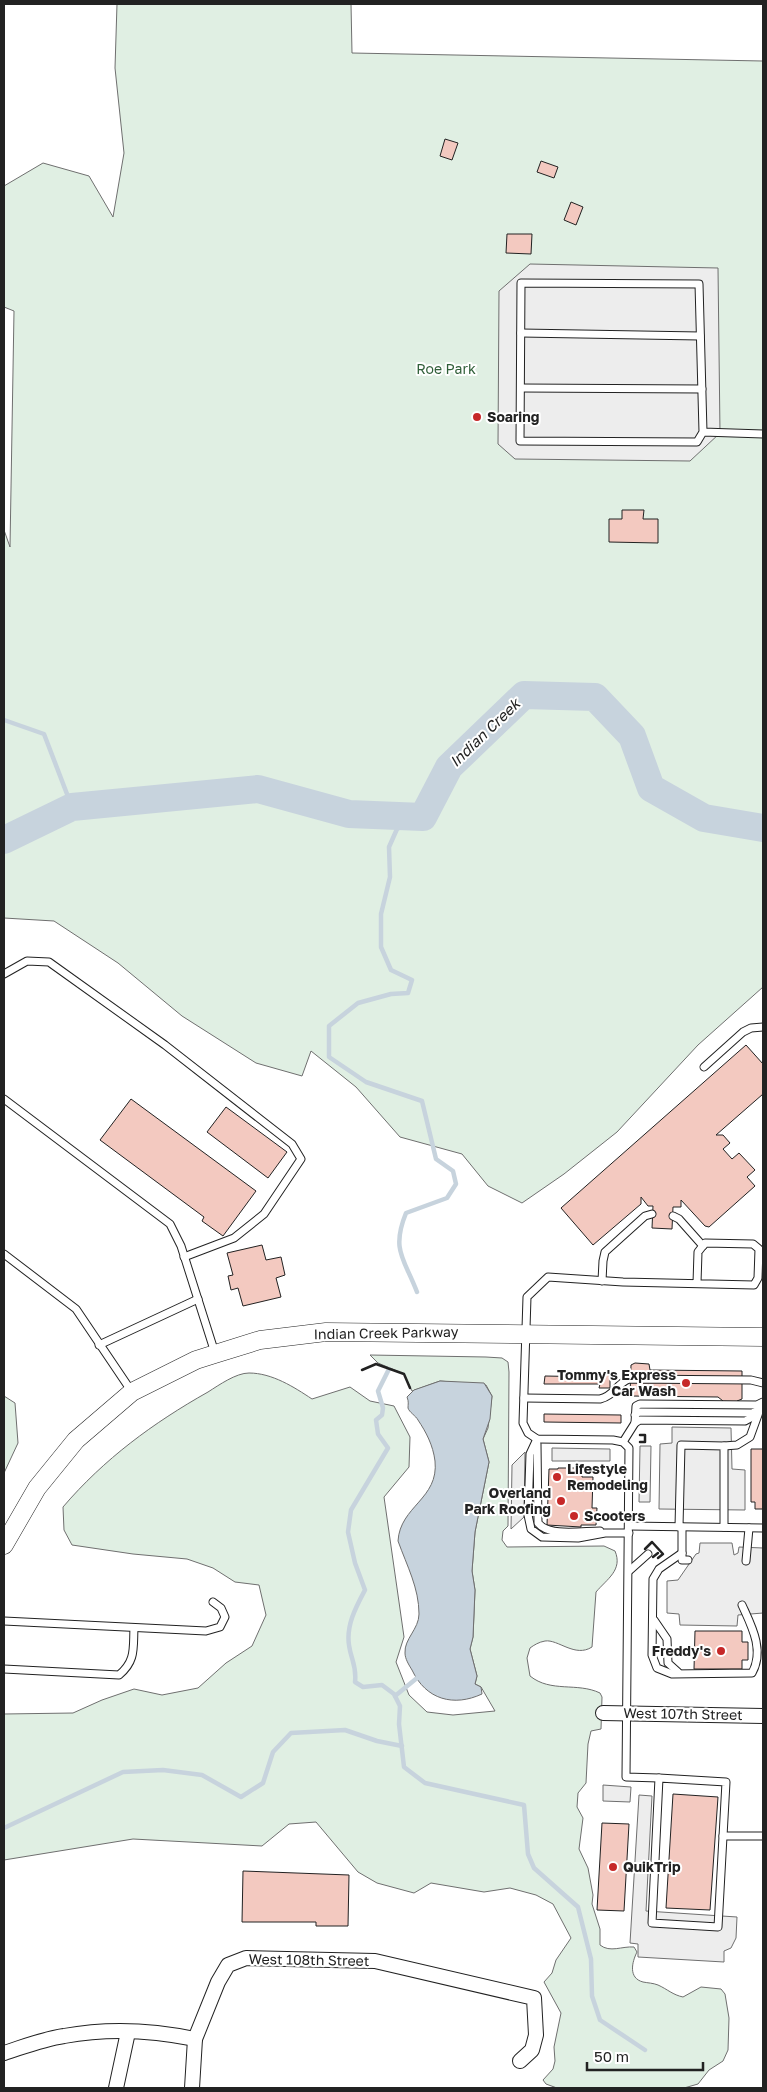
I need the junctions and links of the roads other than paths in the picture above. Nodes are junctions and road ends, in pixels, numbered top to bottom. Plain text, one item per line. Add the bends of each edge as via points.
1 (521, 333) junction
2 (700, 336) junction
3 (520, 388) junction
4 (702, 389) junction
5 (703, 432) junction
6 (763, 434) edge
7 (4, 974) edge
8 (763, 1027) edge
9 (704, 1067) dead end
10 (4, 1099) edge
11 (652, 1214) dead end
12 (673, 1216) dead end
13 (703, 1246) junction
14 (4, 1254) edge
15 (184, 1257) junction
16 (602, 1281) junction
17 (697, 1283) junction
18 (198, 1298) junction
19 (524, 1333) junction
20 (763, 1337) edge
21 (99, 1345) junction
22 (215, 1354) junction
23 (763, 1383) edge
24 (132, 1392) junction
25 (524, 1398) junction
26 (761, 1407) edge
27 (635, 1423) junction
28 (537, 1438) junction
29 (623, 1442) junction
30 (724, 1446) junction
31 (681, 1527) junction
32 (724, 1527) junction
33 (749, 1528) junction
34 (763, 1528) edge
35 (629, 1530) junction
36 (4, 1545) edge
37 (682, 1553) junction
38 (648, 1554) dead end
39 (688, 1560) dead end
40 (746, 1561) dead end
41 (629, 1571) junction
42 (213, 1602) dead end
43 (742, 1606) dead end
44 (653, 1618) junction
45 (4, 1621) edge
46 (134, 1628) junction
47 (4, 1669) edge
48 (684, 1674) junction
49 (603, 1713) dead end
50 (628, 1713) junction
51 (763, 1716) edge
52 (659, 1778) junction
53 (723, 1836) junction
54 (763, 1836) edge
55 (128, 2032) junction
56 (195, 2039) junction
57 (4, 2053) edge
58 (520, 2061) dead end
59 (116, 2088) edge
60 (192, 2088) edge

1 - 2 lane
1 - 2 lane via 521,282 699,284
1 - 3 lane
2 - 4 lane
3 - 4 lane
3 - 5 lane via 520,441 697,442
4 - 5 lane
5 - 6 lane
7 - 15 lane via 27,961 48,962 165,1045 292,1144 301,1159 264,1214 234,1238
8 - 9 lane via 743,1032
10 - 15 lane via 170,1224
11 - 16 lane via 645,1216 606,1252
12 - 13 lane via 679,1218
13 - 17 lane via 698,1252
13 - 17 lane via 706,1243 753,1244 759,1249 758,1278 754,1285
14 - 21 lane via 76,1309
15 - 18 lane
16 - 17 lane
16 - 19 lane via 548,1277 527,1297
18 - 21 lane
18 - 22 lane
19 - 20 street, Indian Creek Parkway
19 - 22 street, Indian Creek Parkway via 326,1332 260,1340
19 - 25 lane
21 - 24 lane
22 - 24 street, Indian Creek Parkway
23 - 25 lane via 751,1380 629,1379 608,1397 600,1399
24 - 36 street, Indian Creek Parkway via 76,1440 37,1488
25 - 28 lane via 523,1423 528,1433
26 - 27 lane via 745,1421 640,1420
26 - 27 lane via 640,1404 636,1406
26 - 30 lane via 750,1437 737,1445
27 - 29 lane
28 - 29 lane
28 - 35 lane via 538,1523 542,1529 606,1533
29 - 35 lane via 629,1448
30 - 31 lane via 681,1446
30 - 32 lane
31 - 32 lane
31 - 35 lane
31 - 37 lane
32 - 33 lane
33 - 34 lane
33 - 40 lane
35 - 41 lane
37 - 39 lane via 682,1560
37 - 44 lane via 654,1576
38 - 41 lane
41 - 50 lane
42 - 46 lane via 225,1617 220,1628 206,1631
43 - 48 lane via 756,1634 756,1664 752,1672
44 - 48 lane via 666,1636 668,1663 674,1671
44 - 48 lane via 652,1656 655,1665 662,1671
45 - 46 lane
46 - 47 lane via 133,1654 128,1667 119,1675
49 - 50 street, West 107th Street
50 - 51 street, West 107th Street
50 - 52 lane via 626,1778
52 - 53 lane via 726,1782
52 - 53 lane via 652,1923 718,1927
53 - 54 lane
55 - 56 street via 162,2032
55 - 57 street via 96,2031 61,2036
55 - 59 street
56 - 58 street, West 108th Street via 228,1965 246,1958 375,1961 534,1998 534,2042 532,2050
56 - 60 street

